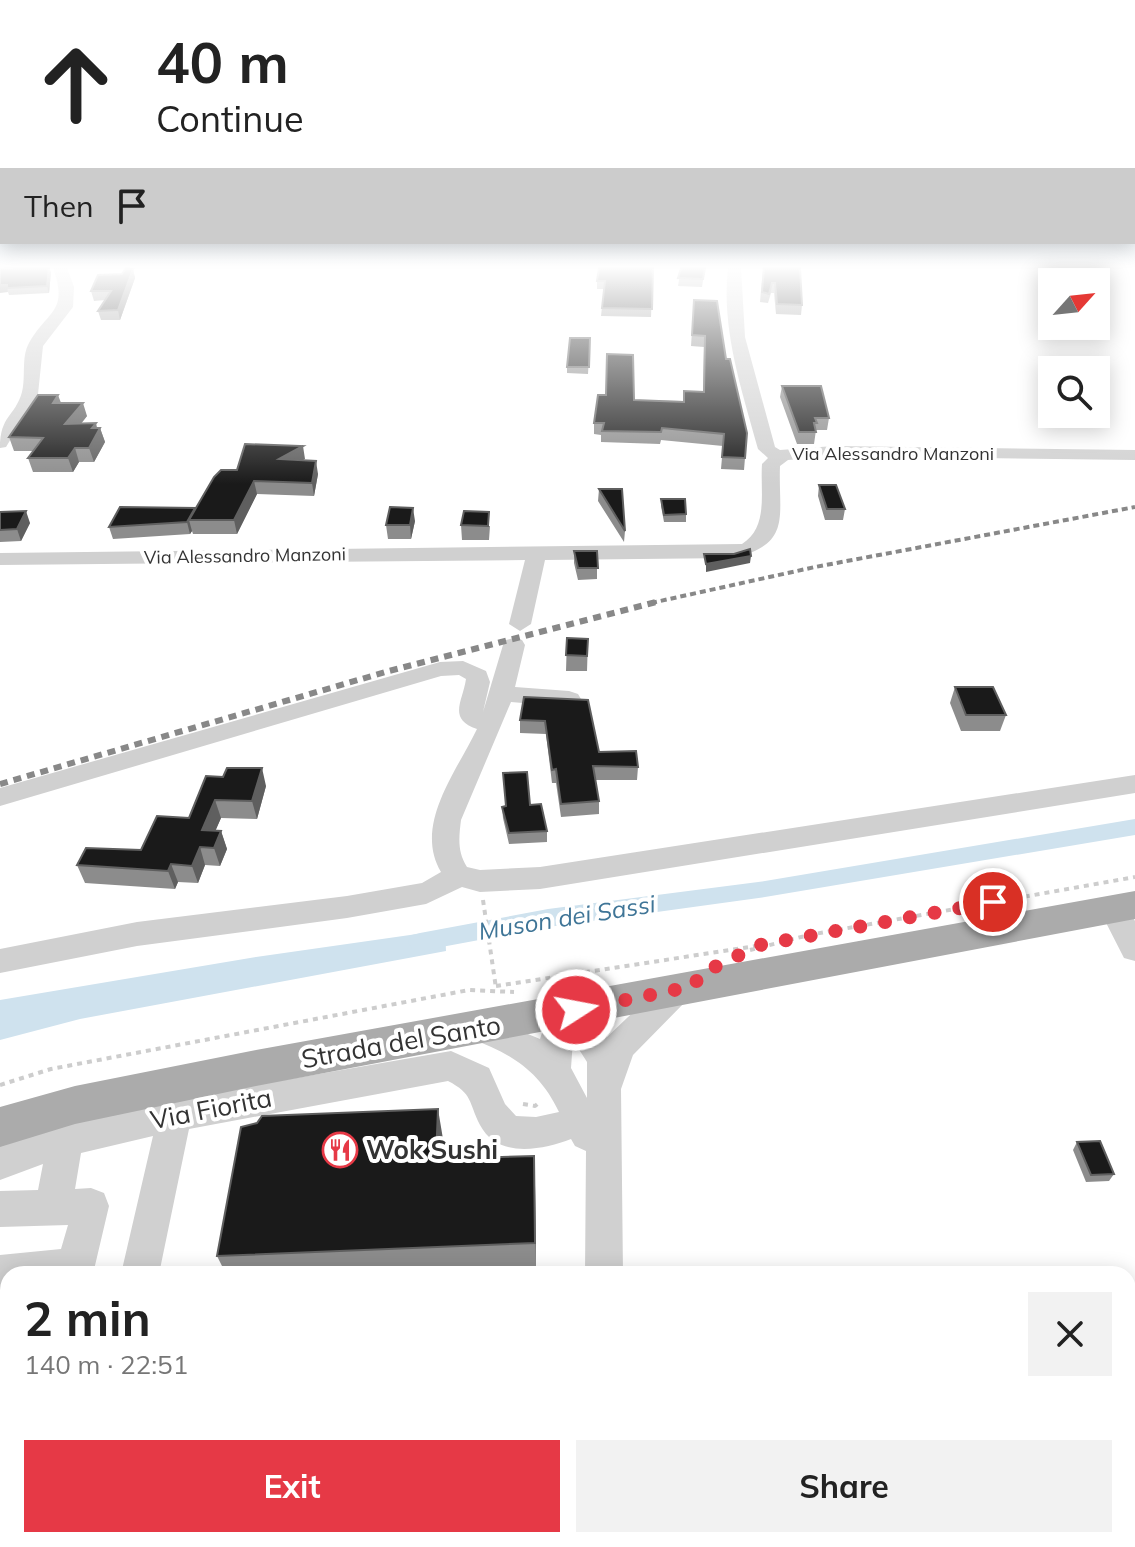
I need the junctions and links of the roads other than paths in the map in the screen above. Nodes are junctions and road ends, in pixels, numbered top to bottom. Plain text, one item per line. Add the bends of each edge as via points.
1 (40, 340) edge
2 (740, 340) edge
3 (0, 443) edge
4 (1135, 455) edge
5 (778, 457) junction
6 (537, 552) junction
7 (0, 559) edge
8 (502, 694) junction
9 (569, 699) edge
10 (491, 725) junction
11 (1135, 784) edge
12 (0, 797) edge
13 (457, 875) junction
14 (1125, 907) edge
15 (1135, 949) edge
16 (0, 961) edge
17 (678, 989) junction
18 (491, 1002) junction
19 (563, 1012) junction
20 (554, 1069) junction
21 (605, 1092) junction
22 (255, 1100) junction
23 (175, 1115) junction
24 (580, 1120) junction
25 (0, 1127) edge
26 (255, 1138) edge
27 (65, 1140) junction
28 (0, 1163) edge
29 (602, 1193) junction
30 (53, 1207) junction
31 (0, 1209) edge
32 (76, 1266) edge
33 (142, 1266) edge
34 (604, 1266) edge

1 - 3 street via 30,394
2 - 5 street via 767,449
4 - 5 street, Via Alessandro Manzoni via 834,451
5 - 6 street, Via Alessandro Manzoni via 771,464 768,532 752,548 715,553
6 - 7 street, Via Alessandro Manzoni
6 - 8 street
8 - 9 street
8 - 10 street
10 - 12 street via 470,713 478,676 463,668 440,669
10 - 13 street via 449,815 446,851
11 - 13 street via 489,889
13 - 16 street via 426,893 137,934
14 - 15 street
14 - 17 main road, Strada del Santo
17 - 19 main road, Strada del Santo
17 - 21 street via 619,1047
18 - 19 main road, Strada del Santo
18 - 20 street via 515,1038
18 - 25 main road, Strada del Santo via 241,1071 75,1105
19 - 20 street
19 - 21 street via 604,1059
20 - 24 street
21 - 29 street
22 - 23 street, Via Fiorita
22 - 24 street, Via Fiorita via 451,1066 477,1079 497,1124 512,1132 544,1133
22 - 26 street
23 - 27 street, Via Fiorita
23 - 33 street
24 - 29 street
27 - 28 street, Via Fiorita
27 - 30 street
29 - 34 street
30 - 31 street
30 - 32 street via 91,1206

